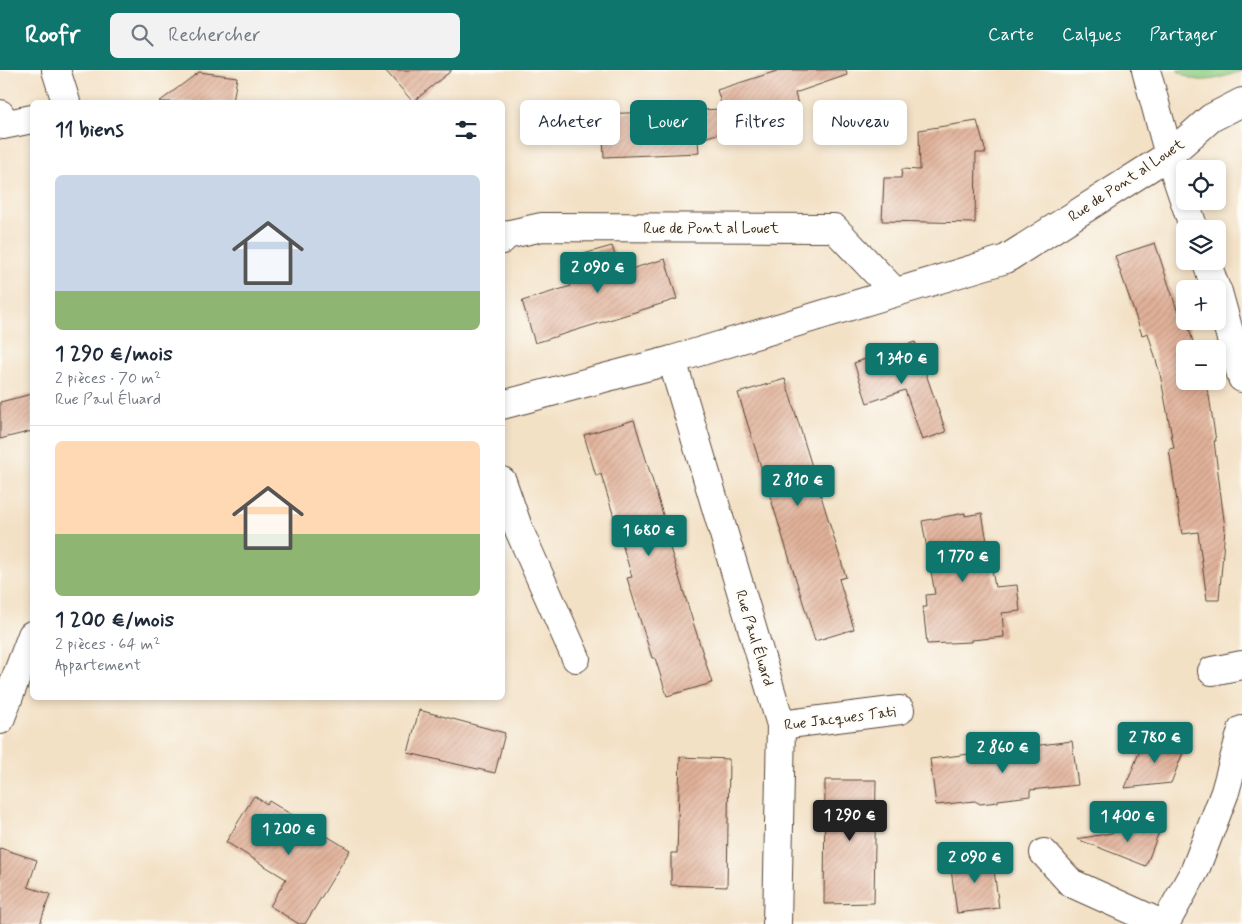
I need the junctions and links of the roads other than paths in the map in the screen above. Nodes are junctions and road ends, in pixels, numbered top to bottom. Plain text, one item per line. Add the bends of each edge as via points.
1 (56, 70) edge
2 (1146, 70) edge
3 (65, 100) edge
4 (1242, 102) edge
5 (0, 114) edge
6 (30, 119) edge
7 (1169, 155) junction
8 (1191, 220) edge
9 (505, 236) edge
10 (895, 292) junction
11 (1226, 322) edge
12 (672, 360) junction
13 (1242, 378) edge
14 (505, 404) edge
15 (505, 490) edge
16 (30, 640) edge
17 (576, 658) dead end
18 (1242, 665) edge
19 (1212, 672) dead end
20 (900, 710) dead end
21 (0, 720) edge
22 (781, 725) junction
23 (1242, 730) edge
24 (1044, 853) dead end
25 (777, 924) edge
26 (1163, 924) edge

1 - 3 street
2 - 7 street
4 - 7 street, Rue de Pont al Louet via 1211,118
5 - 6 street via 3,125
7 - 8 street
7 - 10 street, Rue de Pont al Louet via 1006,259
9 - 10 street, Rue de Pont al Louet via 542,227 834,228
10 - 12 street, Rue de Pont al Louet
11 - 13 street
12 - 14 street, Rue de Pont al Louet
12 - 22 street, Rue Paul Éluard
15 - 17 street via 519,530
16 - 21 street
18 - 19 street
20 - 22 street, Rue Jacques Tati
22 - 25 street, Rue Paul Éluard
23 - 26 street via 1225,792 1195,870
24 - 26 street via 1071,882

